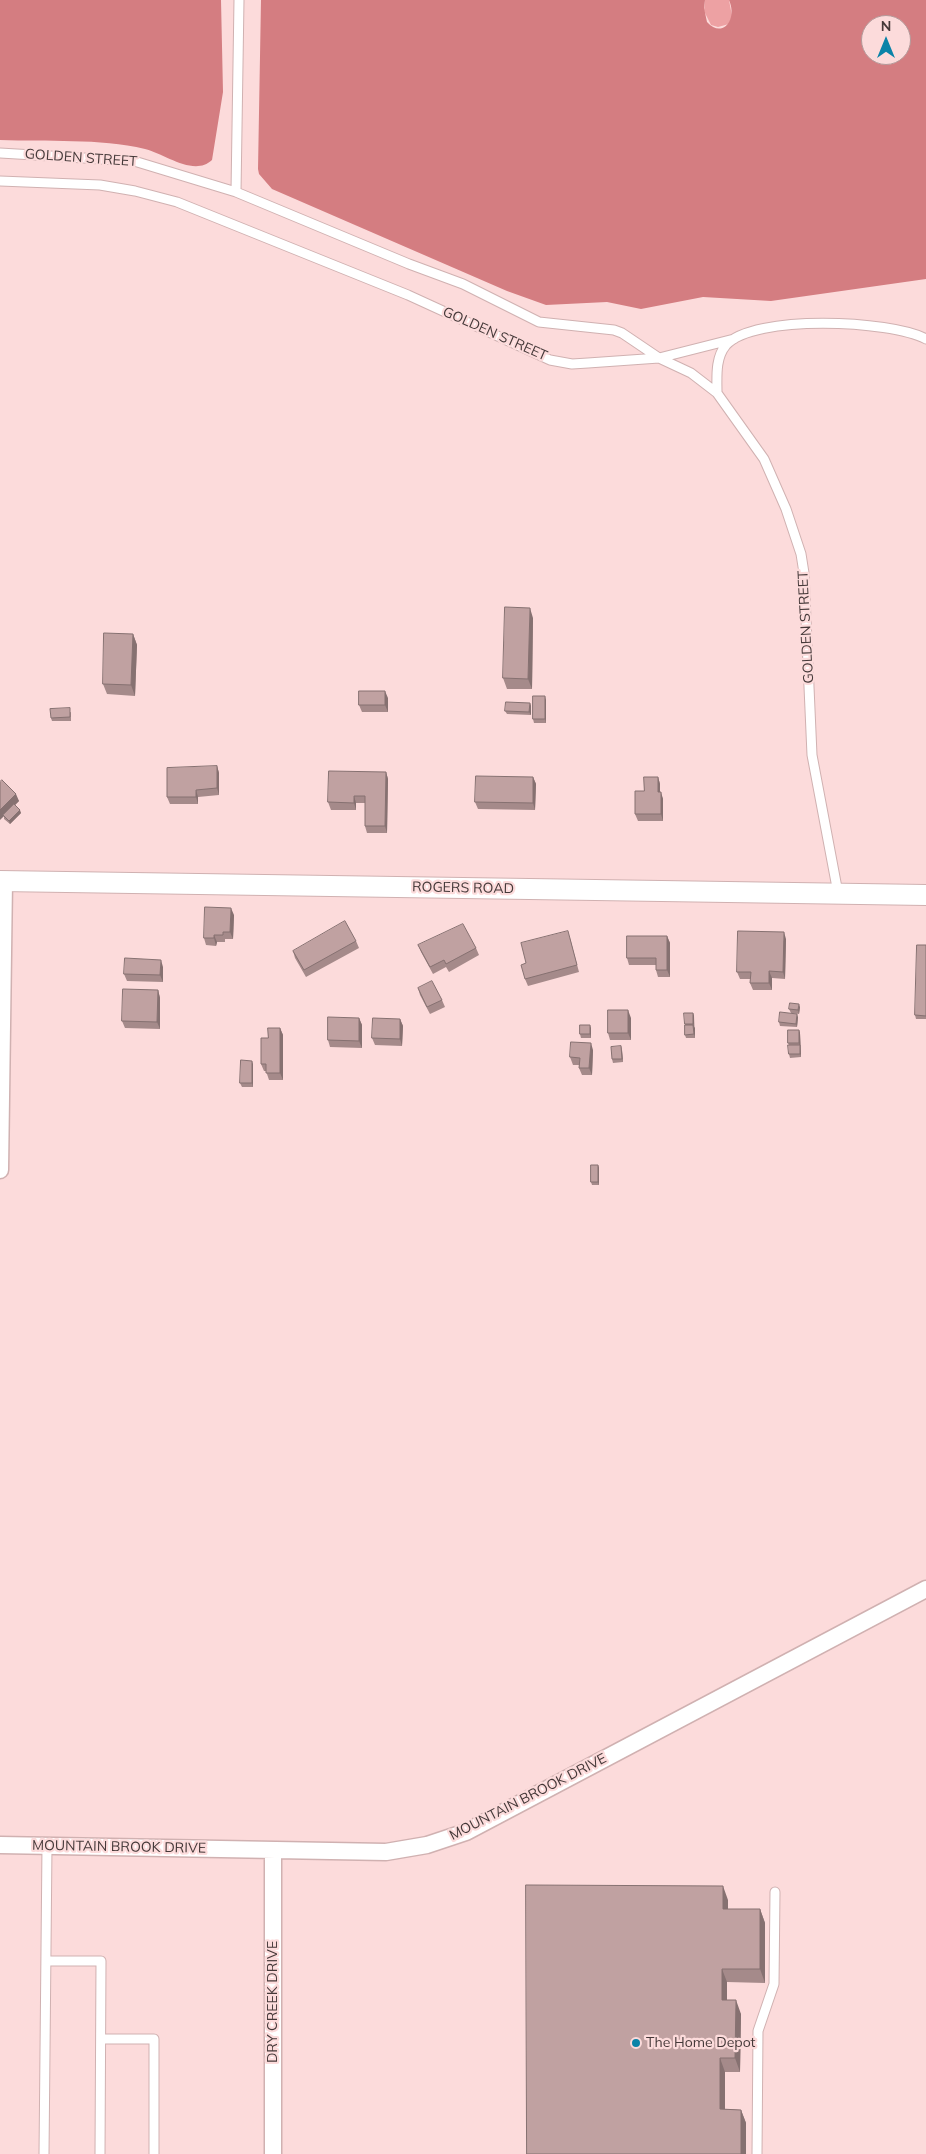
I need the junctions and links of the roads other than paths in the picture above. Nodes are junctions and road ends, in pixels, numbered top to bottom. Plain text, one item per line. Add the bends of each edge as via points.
1 (239, 0) edge
2 (0, 152) edge
3 (0, 181) edge
4 (236, 192) junction
5 (734, 339) junction
6 (926, 339) edge
7 (659, 358) junction
8 (718, 393) junction
9 (2, 881) edge
10 (838, 893) junction
11 (926, 895) edge
12 (1, 1027) edge
13 (0, 1170) edge
14 (926, 1589) edge
15 (0, 1845) edge
16 (47, 1846) junction
17 (273, 1850) junction
18 (774, 1892) dead end
19 (46, 1961) junction
20 (101, 2039) junction
21 (44, 2154) edge
22 (100, 2154) edge
23 (154, 2154) edge
24 (273, 2154) edge
25 (757, 2154) edge

1 - 4 lane
2 - 4 lane, GOLDEN STREET via 144,163
3 - 7 lane, GOLDEN STREET via 100,185 176,202 408,295 550,360 588,364
4 - 7 lane, GOLDEN STREET via 463,284 539,322 614,330
5 - 6 lane via 770,328 842,323 892,327
5 - 7 lane
5 - 8 lane via 720,356
7 - 8 lane, GOLDEN STREET via 691,373
8 - 10 lane, GOLDEN STREET via 764,459 801,554 807,603 812,755
9 - 10 street, ROGERS ROAD
9 - 12 street
10 - 11 street, ROGERS ROAD
12 - 13 street
14 - 17 street, MOUNTAIN BROOK DRIVE via 466,1832 427,1845 386,1852
15 - 16 street, MOUNTAIN BROOK DRIVE
16 - 17 street, MOUNTAIN BROOK DRIVE
16 - 19 lane
17 - 24 street, DRY CREEK DRIVE
18 - 25 lane via 774,1984 758,2031
19 - 20 lane via 101,1961
19 - 21 lane
20 - 22 lane
20 - 23 lane via 154,2040

